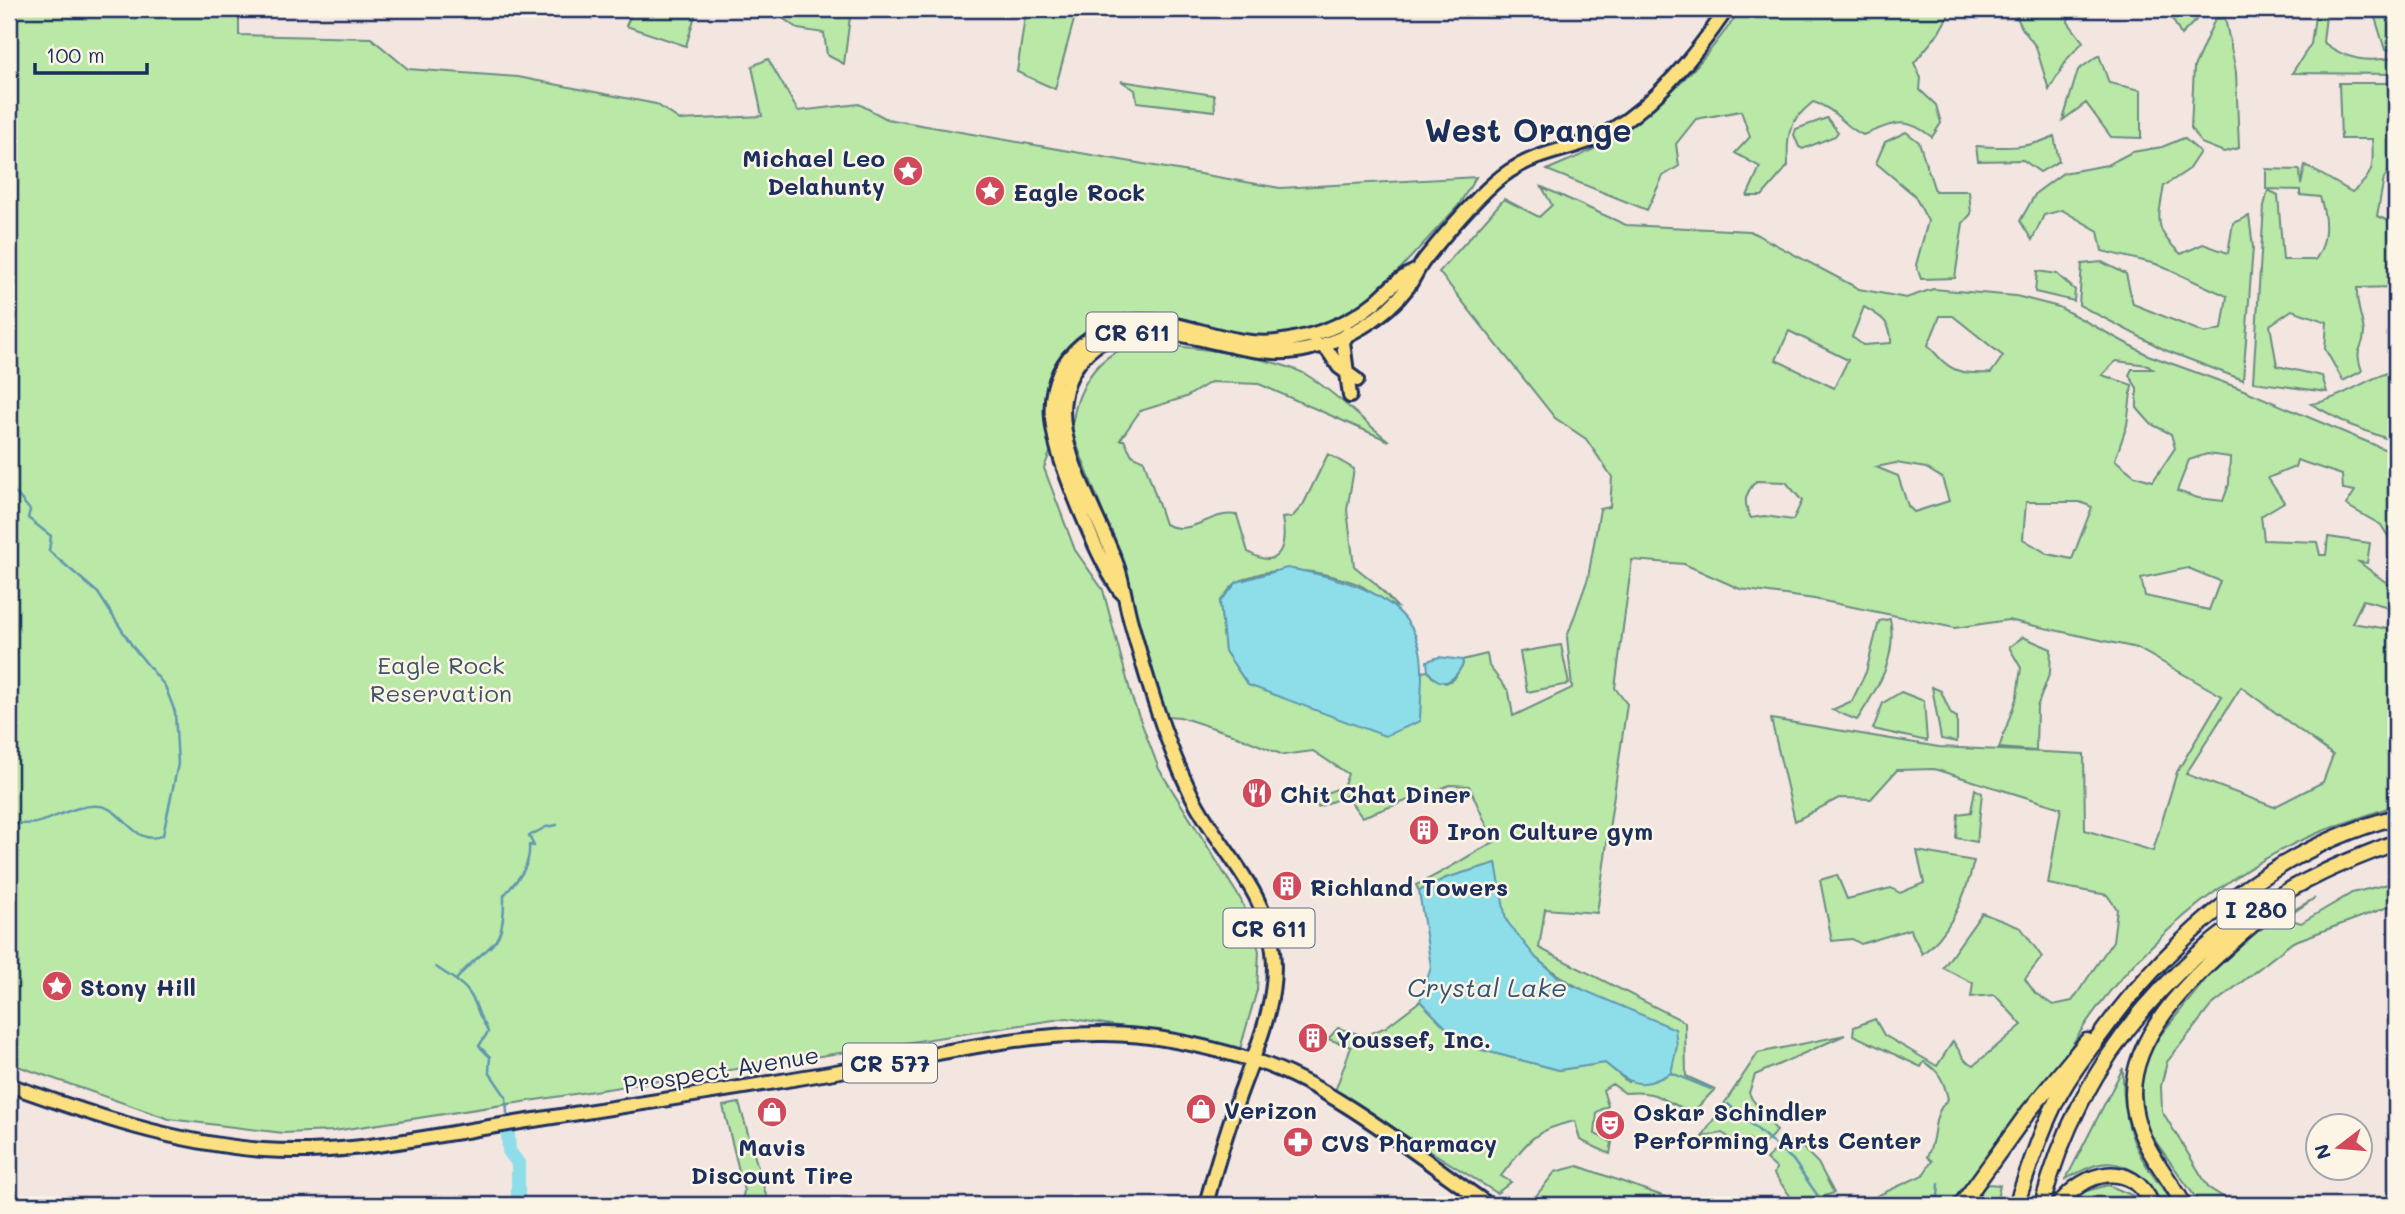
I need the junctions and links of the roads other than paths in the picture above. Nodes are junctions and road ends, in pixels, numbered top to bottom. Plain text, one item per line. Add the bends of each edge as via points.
1 (1727, 9) edge
2 (1415, 271) junction
3 (1398, 281) junction
4 (1345, 337) junction
5 (1277, 342) junction
6 (1322, 346) junction
7 (1345, 372) junction
8 (1357, 380) dead end
9 (1350, 396) dead end
10 (1085, 486) junction
11 (1074, 496) junction
12 (1106, 539) junction
13 (1124, 597) junction
14 (2396, 817) edge
15 (2396, 842) edge
16 (2291, 890) junction
17 (2124, 1002) junction
18 (1252, 1060) junction
19 (9, 1085) edge
20 (2160, 1166) junction
21 (1206, 1205) edge
22 (1489, 1205) edge
23 (1961, 1205) edge
24 (2016, 1205) edge
25 (2042, 1205) edge
26 (2059, 1205) edge
27 (2152, 1205) edge
28 (2184, 1205) edge
29 (2193, 1205) edge

1 - 2 main road, CR 611 via 1689,62 1641,106 1608,132 1533,157 1508,172
2 - 3 main road, CR 611
2 - 4 main road, CR 611 via 1396,300
3 - 4 main road via 1391,295
3 - 5 main road, CR 611 via 1339,325
4 - 6 main road, CR 611
4 - 7 main road
5 - 6 main road
5 - 11 main road, CR 611 via 1140,321 1093,335 1068,358 1052,393 1053,431
6 - 7 main road
6 - 10 main road, CR 611 via 1287,354 1252,352 1154,330 1117,334 1096,345 1070,376 1064,399 1064,424
7 - 8 main road
7 - 9 main road
10 - 11 main road
10 - 12 main road, CR 611
11 - 12 main road via 1081,498 1097,532
11 - 13 main road, CR 611
12 - 13 main road, CR 611
13 - 18 main road, CR 611 via 1148,684 1191,795 1251,884 1269,927 1273,992
14 - 17 highway, I 280 via 2309,851 2242,890 2155,965
15 - 16 highway, I 280
16 - 20 highway via 2201,971 2144,1044 2134,1072 2133,1100 2140,1130
16 - 25 highway, I 280 via 2183,964 2141,1012 2096,1073
17 - 23 highway via 2067,1062
17 - 24 highway, I 280 via 2052,1109
18 - 19 main road, Prospect Avenue / CR 577 via 1161,1039 1104,1034 1055,1037 499,1126 295,1151 163,1136
18 - 21 main road, CR 611
18 - 22 main road, Prospect Avenue / CR 577 via 1318,1089
20 - 28 highway
20 - 29 highway
26 - 27 highway via 2082,1182 2108,1174 2132,1180

